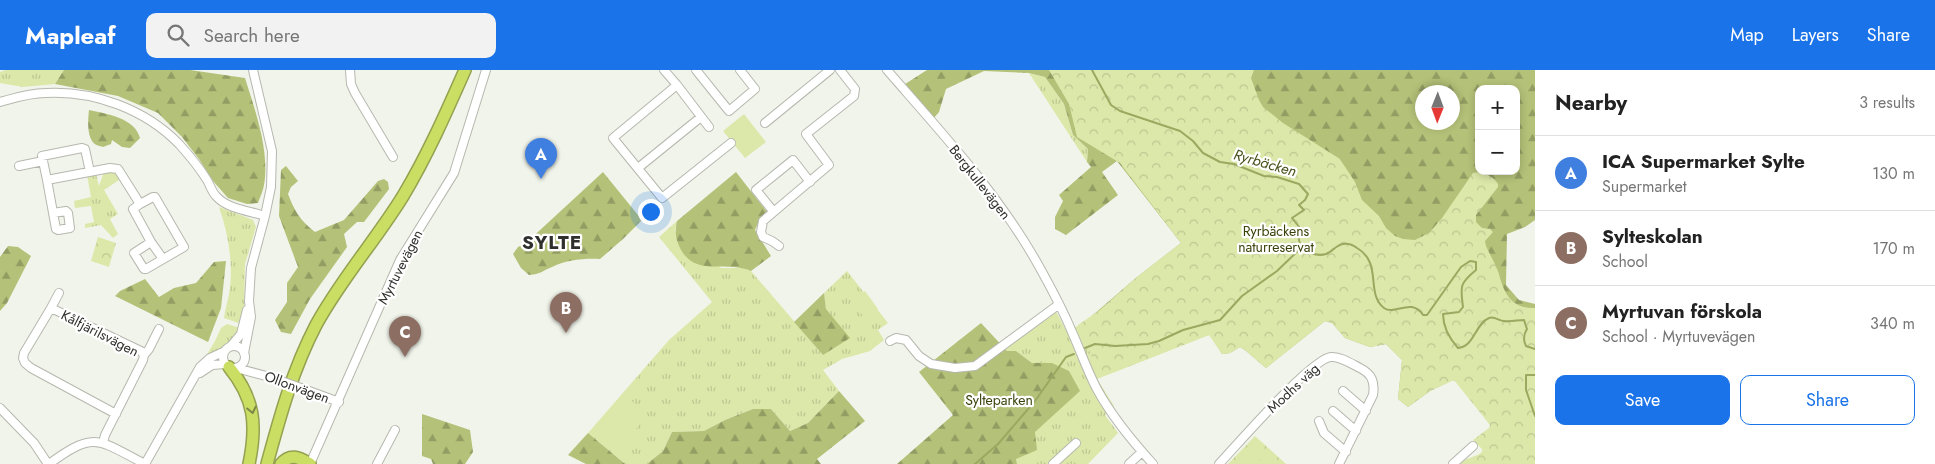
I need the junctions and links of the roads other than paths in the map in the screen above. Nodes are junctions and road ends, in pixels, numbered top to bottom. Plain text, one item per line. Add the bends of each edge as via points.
1 (253, 70) edge
2 (350, 70) edge
3 (457, 70) edge
4 (465, 70) edge
5 (486, 70) edge
6 (664, 70) edge
7 (696, 70) edge
8 (740, 70) edge
9 (830, 70) edge
10 (840, 70) edge
11 (887, 70) edge
12 (677, 86) junction
13 (0, 102) edge
14 (701, 117) junction
15 (765, 123) dead end
16 (709, 128) dead end
17 (731, 143) dead end
18 (392, 157) dead end
19 (43, 162) junction
20 (19, 166) dead end
21 (638, 168) junction
22 (90, 172) junction
23 (47, 180) junction
24 (810, 182) junction
25 (140, 204) junction
26 (774, 211) junction
27 (53, 213) junction
28 (265, 216) junction
29 (152, 242) junction
30 (779, 246) dead end
31 (163, 259) junction
32 (59, 293) dead end
33 (249, 301) junction
34 (1058, 305) junction
35 (51, 308) junction
36 (159, 329) dead end
37 (890, 341) dead end
38 (228, 349) junction
39 (144, 355) junction
40 (244, 356) junction
41 (230, 367) junction
42 (255, 372) junction
43 (196, 376) junction
44 (1342, 391) dead end
45 (338, 402) junction
46 (0, 408) edge
47 (1332, 411) dead end
48 (1366, 411) junction
49 (116, 414) junction
50 (1319, 422) dead end
51 (395, 430) dead end
52 (1356, 431) junction
53 (103, 443) junction
54 (1076, 443) dead end
55 (1473, 446) dead end
56 (1142, 452) junction
57 (1346, 452) junction
58 (48, 464) edge
59 (145, 464) edge
60 (249, 464) edge
61 (259, 464) edge
62 (267, 464) edge
63 (281, 464) edge
64 (310, 464) edge
65 (377, 464) edge
66 (1053, 464) edge
67 (1129, 464) edge
68 (1153, 464) edge
69 (1219, 464) edge
70 (1339, 464) edge
71 (1453, 464) edge

1 - 28 street via 272,151 272,187
2 - 18 street via 355,93
3 - 61 highway via 406,176 324,298 300,341 278,398
4 - 62 highway via 431,146 407,188 330,301 308,342 285,400
5 - 45 street, Myrtuvevägen via 454,173 400,260
6 - 12 street
7 - 8 street via 729,111 755,89
9 - 15 street
10 - 24 street via 855,93 806,134 829,165
11 - 34 street, Bergkullevägen via 999,204 1036,261
12 - 14 street
12 - 21 street via 613,138
13 - 28 street via 58,92 116,103 140,114 178,143 216,196 227,204
14 - 16 street
14 - 21 street
17 - 21 street via 662,198
19 - 20 street
19 - 22 street via 42,156 82,148 86,151
19 - 23 street
22 - 23 street
22 - 25 street via 118,169
23 - 27 street
24 - 26 street
24 - 26 street via 793,160 756,190
25 - 29 street via 132,209
25 - 31 street via 156,198 186,250
26 - 30 street via 762,221 761,232 762,237
27 - 27 street via 53,230 70,228 66,211
28 - 33 street via 250,268
29 - 31 street
29 - 31 street via 132,254 144,269
32 - 35 street, Kålfjärilsvägen
33 - 38 street via 241,334
33 - 40 street via 250,330
34 - 37 street via 975,366 955,368 931,364 919,356 906,340 896,338
34 - 56 street, Bergkullevägen via 1097,390
35 - 39 street, Kålfjärilsvägen
35 - 49 street, Kålfjärilsvägen via 24,353 25,363
36 - 39 street
38 - 40 street via 239,347
38 - 41 street via 222,358
38 - 43 street via 205,362
39 - 49 street, Kålfjärilsvägen
40 - 41 street via 242,365
40 - 42 street, Ollonvägen
41 - 42 street, Ollonvägen
41 - 43 street via 212,365
41 -> 60 highway via 247,394 253,413 254,435
42 - 45 street, Ollonvägen, bridge
43 - 59 street
44 - 48 street
45 - 64 street, Myrtuvevägen
46 - 58 street via 34,443
47 - 52 street
48 - 52 street
48 - 69 street, Modhs väg via 1374,387 1369,374 1344,360 1329,357 1288,389
49 - 53 street, Kålfjärilsvägen
50 - 57 street via 1324,433
51 - 65 street
52 - 57 street
53 - 58 street via 85,442
53 - 59 street
54 - 66 street
55 - 71 street
56 - 67 street
56 - 68 street, Bergkullevägen
57 - 70 street
63 - 64 highway via 292,457

